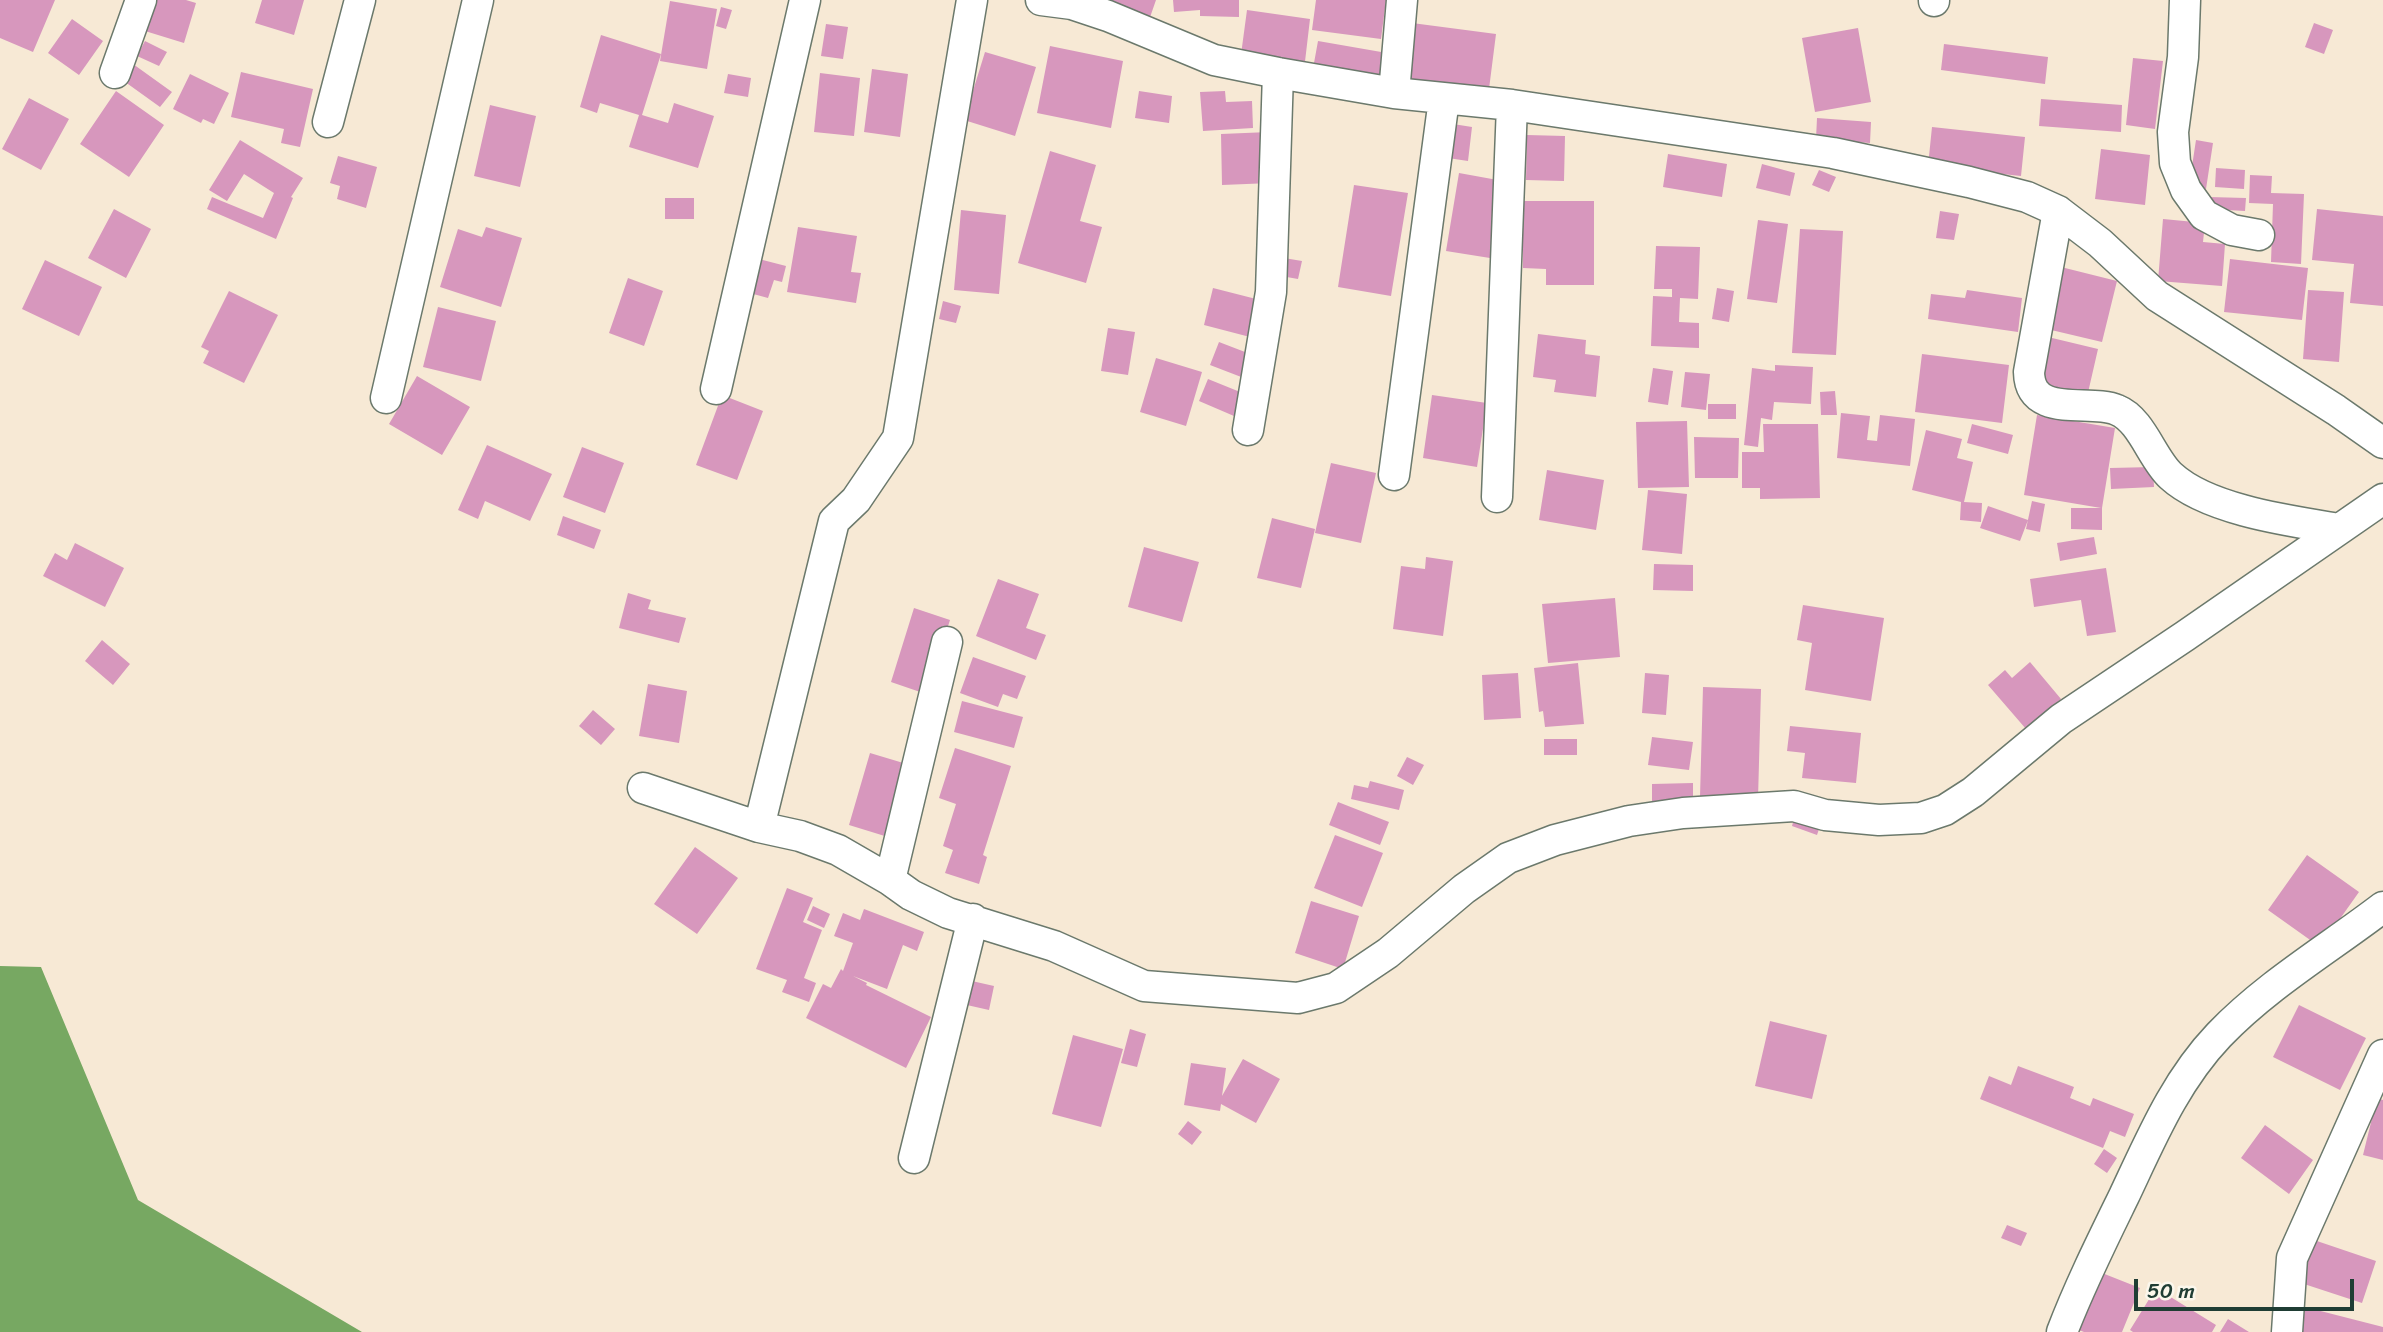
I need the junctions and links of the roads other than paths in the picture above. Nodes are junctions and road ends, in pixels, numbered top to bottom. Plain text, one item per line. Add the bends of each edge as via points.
1 (141, 0) edge
2 (360, 0) edge
3 (478, 0) edge
4 (804, 0) edge
5 (972, 0) edge
6 (1041, 0) edge
7 (1402, 0) edge
8 (2185, 0) edge
9 (115, 73) dead end
10 (1278, 73) junction
11 (1394, 93) junction
12 (1444, 99) junction
13 (1512, 105) junction
14 (328, 122) dead end
15 (2058, 211) junction
16 (2259, 235) dead end
17 (716, 389) dead end
18 (386, 398) dead end
19 (1248, 430) dead end
20 (2383, 443) edge
21 (1394, 475) dead end
22 (1497, 497) dead end
23 (2383, 499) edge
24 (2339, 529) junction
25 (947, 642) dead end
26 (643, 788) dead end
27 (759, 827) junction
28 (890, 880) junction
29 (2383, 907) edge
30 (973, 919) junction
31 (2383, 1055) edge
32 (914, 1158) dead end
33 (2062, 1332) edge
34 (2287, 1332) edge

1 - 9 street
2 - 14 street
3 - 18 street
4 - 17 street
5 - 27 street via 898,438 856,500 834,521
6 - 10 street via 1108,16 1214,60
7 - 11 street
8 - 16 street via 2173,132 2175,163 2186,190 2204,215 2232,230
10 - 11 street
10 - 19 street via 1271,292
11 - 12 street
12 - 13 street
12 - 21 street
13 - 15 street via 1833,153 1969,182 2027,197
13 - 22 street
15 - 20 street via 2157,296
15 - 24 street via 2029,372 2036,393 2063,406 2115,409 2124,414 2168,474 2183,486 2264,516
23 - 24 street
24 - 30 street via 2082,704 1945,810 1921,818 1879,820 1825,815 1794,806 1683,813 1555,840 1508,858 1388,953 1336,988 1317,995 1298,998 1144,986 1054,946
25 - 28 street
26 - 27 street
27 - 28 street via 838,850
28 - 30 street via 948,913
29 - 33 street via 2262,995 2218,1037 2183,1081 2158,1121
30 - 32 street
31 - 34 street via 2291,1258

